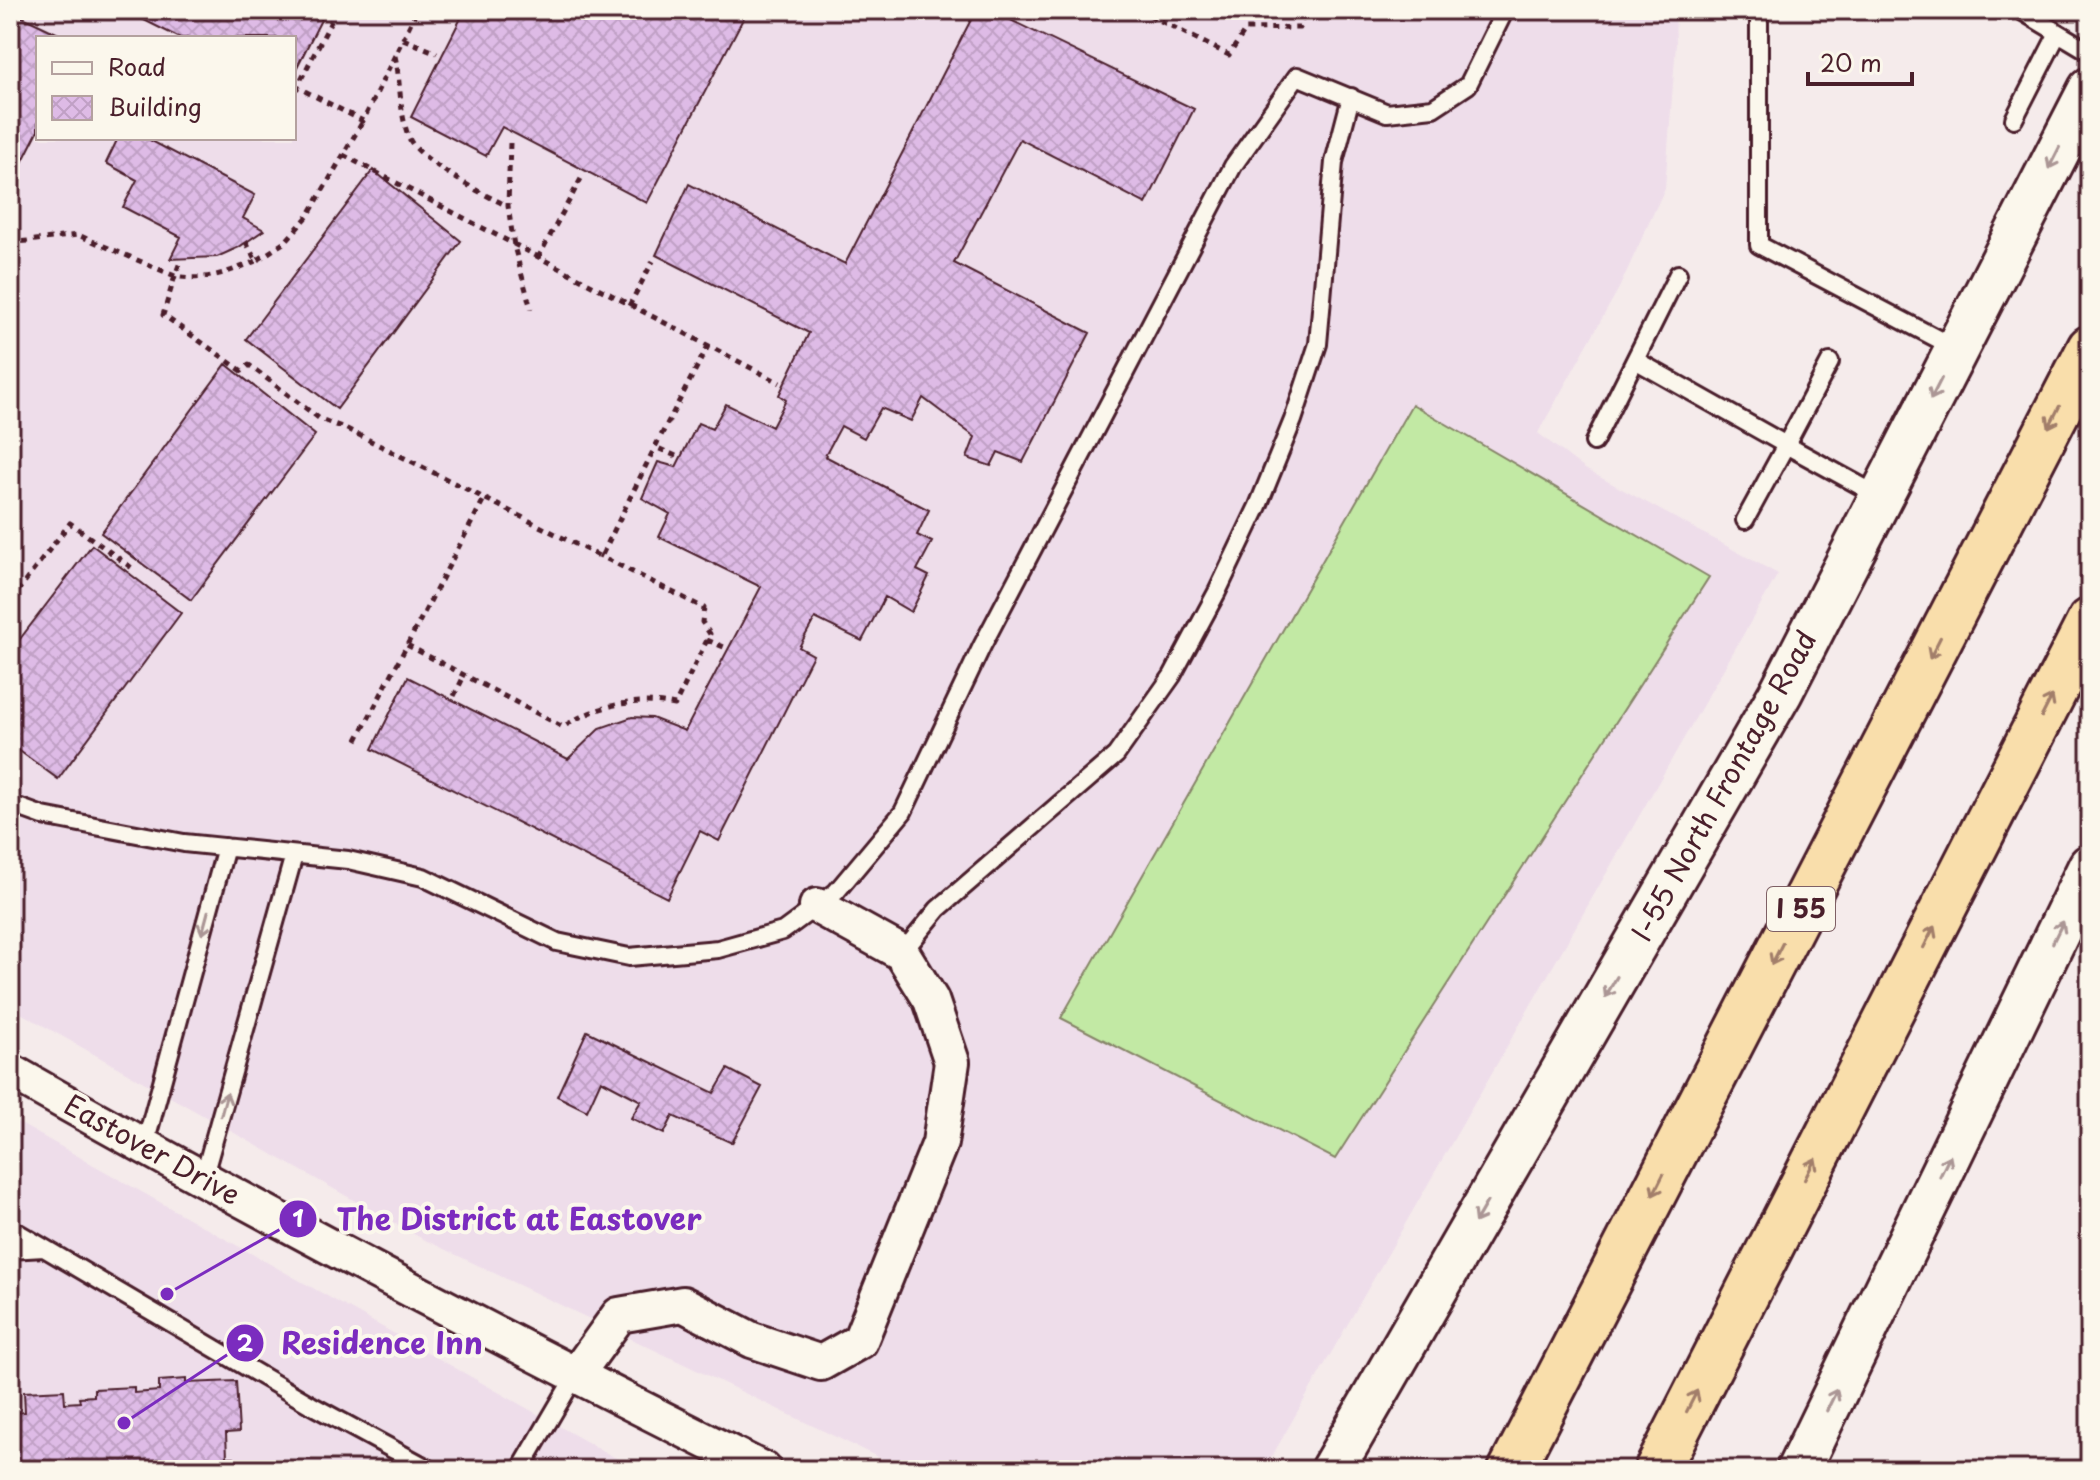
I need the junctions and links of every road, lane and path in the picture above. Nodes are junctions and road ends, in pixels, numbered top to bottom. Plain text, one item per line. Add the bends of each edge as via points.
1 (337, 10) edge
2 (417, 10) edge
3 (1139, 10) edge
4 (1306, 10) edge
5 (1505, 10) edge
6 (1759, 10) edge
7 (2020, 10) edge
8 (2058, 33) junction
9 (403, 39) junction
10 (2090, 52) edge
11 (437, 53) dead end
12 (395, 55) junction
13 (2090, 89) edge
14 (1351, 97) junction
15 (2014, 119) dead end
16 (363, 121) junction
17 (510, 143) dead end
18 (343, 155) junction
19 (583, 175) dead end
20 (508, 206) junction
21 (246, 242) dead end
22 (10, 243) edge
23 (514, 246) junction
24 (538, 258) junction
25 (181, 259) dead end
26 (256, 261) junction
27 (653, 261) dead end
28 (1678, 274) dead end
29 (175, 276) junction
30 (629, 306) junction
31 (531, 309) dead end
32 (708, 346) junction
33 (2090, 348) edge
34 (1957, 349) junction
35 (1635, 360) junction
36 (1830, 362) dead end
37 (780, 383) dead end
38 (1594, 442) dead end
39 (1786, 445) junction
40 (655, 447) junction
41 (676, 456) dead end
42 (1880, 497) junction
43 (484, 499) junction
44 (1745, 520) dead end
45 (598, 555) junction
46 (132, 568) dead end
47 (10, 601) edge
48 (2090, 621) edge
49 (707, 640) junction
50 (407, 645) junction
51 (724, 647) dead end
52 (465, 674) junction
53 (454, 696) dead end
54 (357, 740) dead end
55 (10, 804) edge
56 (226, 847) junction
57 (294, 855) junction
58 (2090, 866) edge
59 (817, 906) junction
60 (902, 953) junction
61 (10, 1071) edge
62 (144, 1148) junction
63 (203, 1179) junction
64 (10, 1228) edge
65 (45, 1248) junction
66 (10, 1250) edge
67 (575, 1376) junction
68 (431, 1470) edge
69 (520, 1470) edge
70 (764, 1470) edge
71 (1332, 1470) edge
72 (1511, 1470) edge
73 (1657, 1470) edge
74 (1798, 1470) edge

1 - 16 path via 297,87
2 - 9 path
3 - 4 path via 1229,55 1246,29 1299,28
5 - 14 lane via 1468,85 1433,108 1387,113
6 - 34 lane via 1759,245
7 - 8 lane
8 - 10 lane
8 - 15 lane
9 - 11 path
9 - 12 path
12 - 16 path
12 - 20 path via 410,140 430,161
13 -> 34 street, I-55 North Frontage Road
14 - 59 lane via 1297,76 1233,166 982,646 903,812 836,892
14 - 60 lane via 1334,162 1318,344 1258,506 1217,592 1172,676 1116,755 938,909
16 - 18 path
17 - 20 path
18 - 23 path
18 - 26 path via 308,216 285,242
19 - 24 path
20 - 23 path
21 - 26 path
22 - 29 path via 78,235
23 - 24 path
23 - 31 path
24 - 30 path
25 - 29 path
26 - 29 path via 225,274
27 - 30 path
28 - 35 lane
29 - 43 path via 163,315 242,371 249,365 320,419
30 - 32 path
32 - 37 path
32 - 40 path
33 -> 72 highway, I 55
34 -> 42 street, I-55 North Frontage Road
35 - 38 lane
35 - 39 lane
36 - 39 lane
39 - 42 lane
39 - 44 lane
40 - 41 path
40 - 45 path
42 -> 71 street, I-55 North Frontage Road via 1781,692
43 - 45 path
43 - 50 path
45 - 49 path via 704,608
46 - 47 path via 70,523
73 -> 48 highway
49 - 51 path
49 - 52 path via 675,705 619,704 563,727
50 - 52 path
50 - 54 path
52 - 53 path
55 - 56 lane via 43,816
56 - 57 lane
56 -> 62 lane
57 - 59 lane via 348,860 423,877 557,942 629,957 718,949 783,931
63 -> 57 lane
74 -> 58 street
59 - 60 street
60 - 67 street via 931,1000 952,1062 940,1143 860,1341 821,1363 752,1340 683,1304 619,1315
61 - 62 street, Eastover Drive
62 - 63 street, Eastover Drive
63 - 67 street, Eastover Drive
64 - 65 lane
65 - 66 lane
65 - 68 lane
67 - 69 lane
67 - 70 street, Eastover Drive

